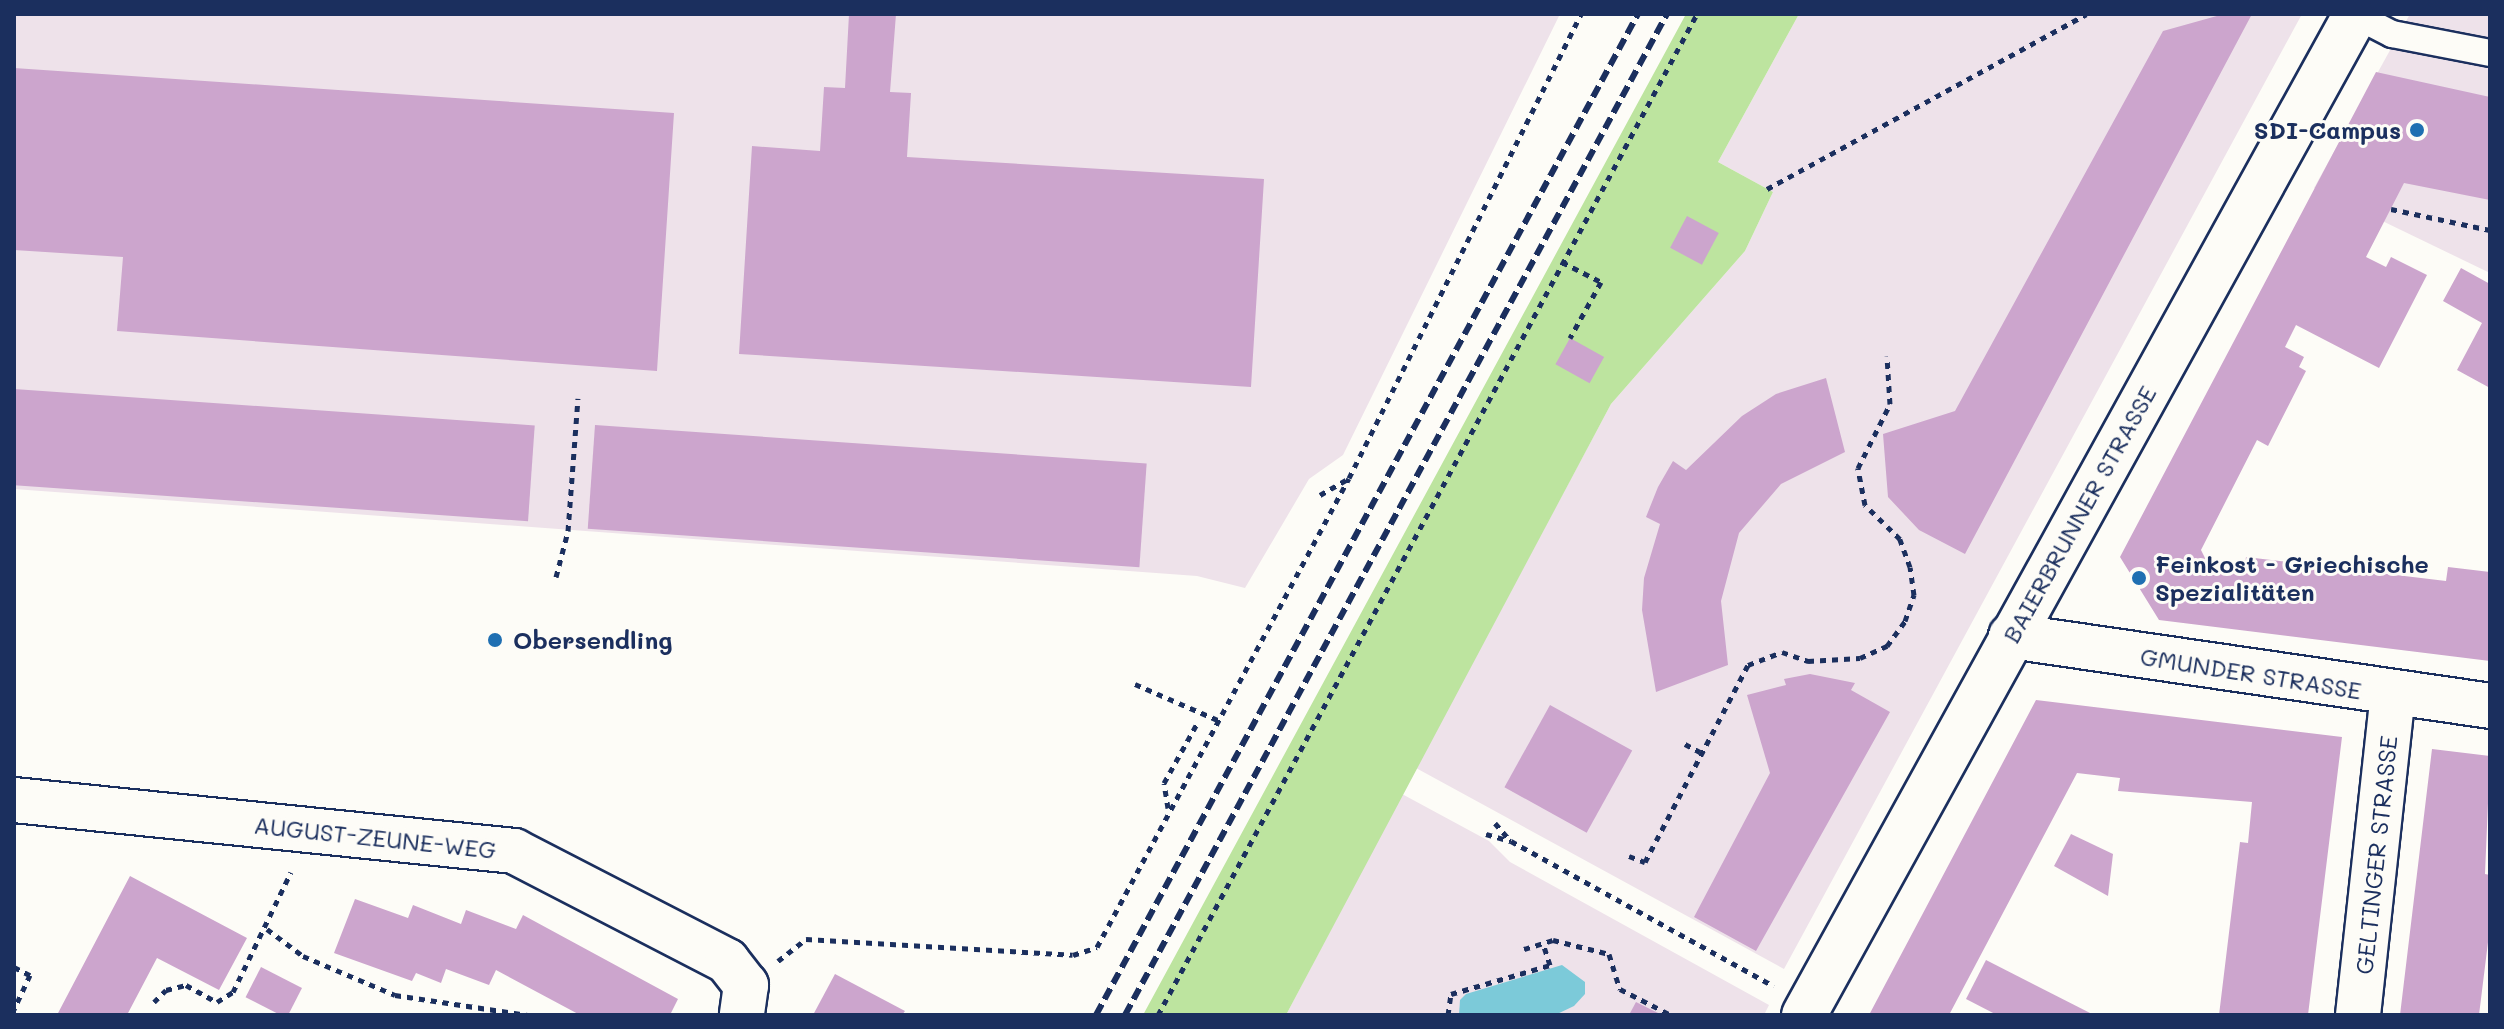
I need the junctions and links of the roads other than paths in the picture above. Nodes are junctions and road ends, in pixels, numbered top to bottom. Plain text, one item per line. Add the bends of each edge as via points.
1 (2355, 14) edge
2 (2490, 53) edge
3 (2011, 636) junction
4 (2393, 694) junction
5 (2490, 706) edge
6 (14, 800) edge
7 (744, 1000) edge
8 (1807, 1010) edge
9 (2358, 1015) edge

1 - 2 lane via 2392,34
1 - 3 street, BAIERBRUNNER STRASSE
3 - 4 street, GMUNDER STRASSE
3 - 8 street, BAIERBRUNNER STRASSE
4 - 5 street, GMUNDER STRASSE
4 - 9 street, GELTINGER STRASSE
6 - 7 street, AUGUST-ZEUNE-WEG via 514,851 727,961

